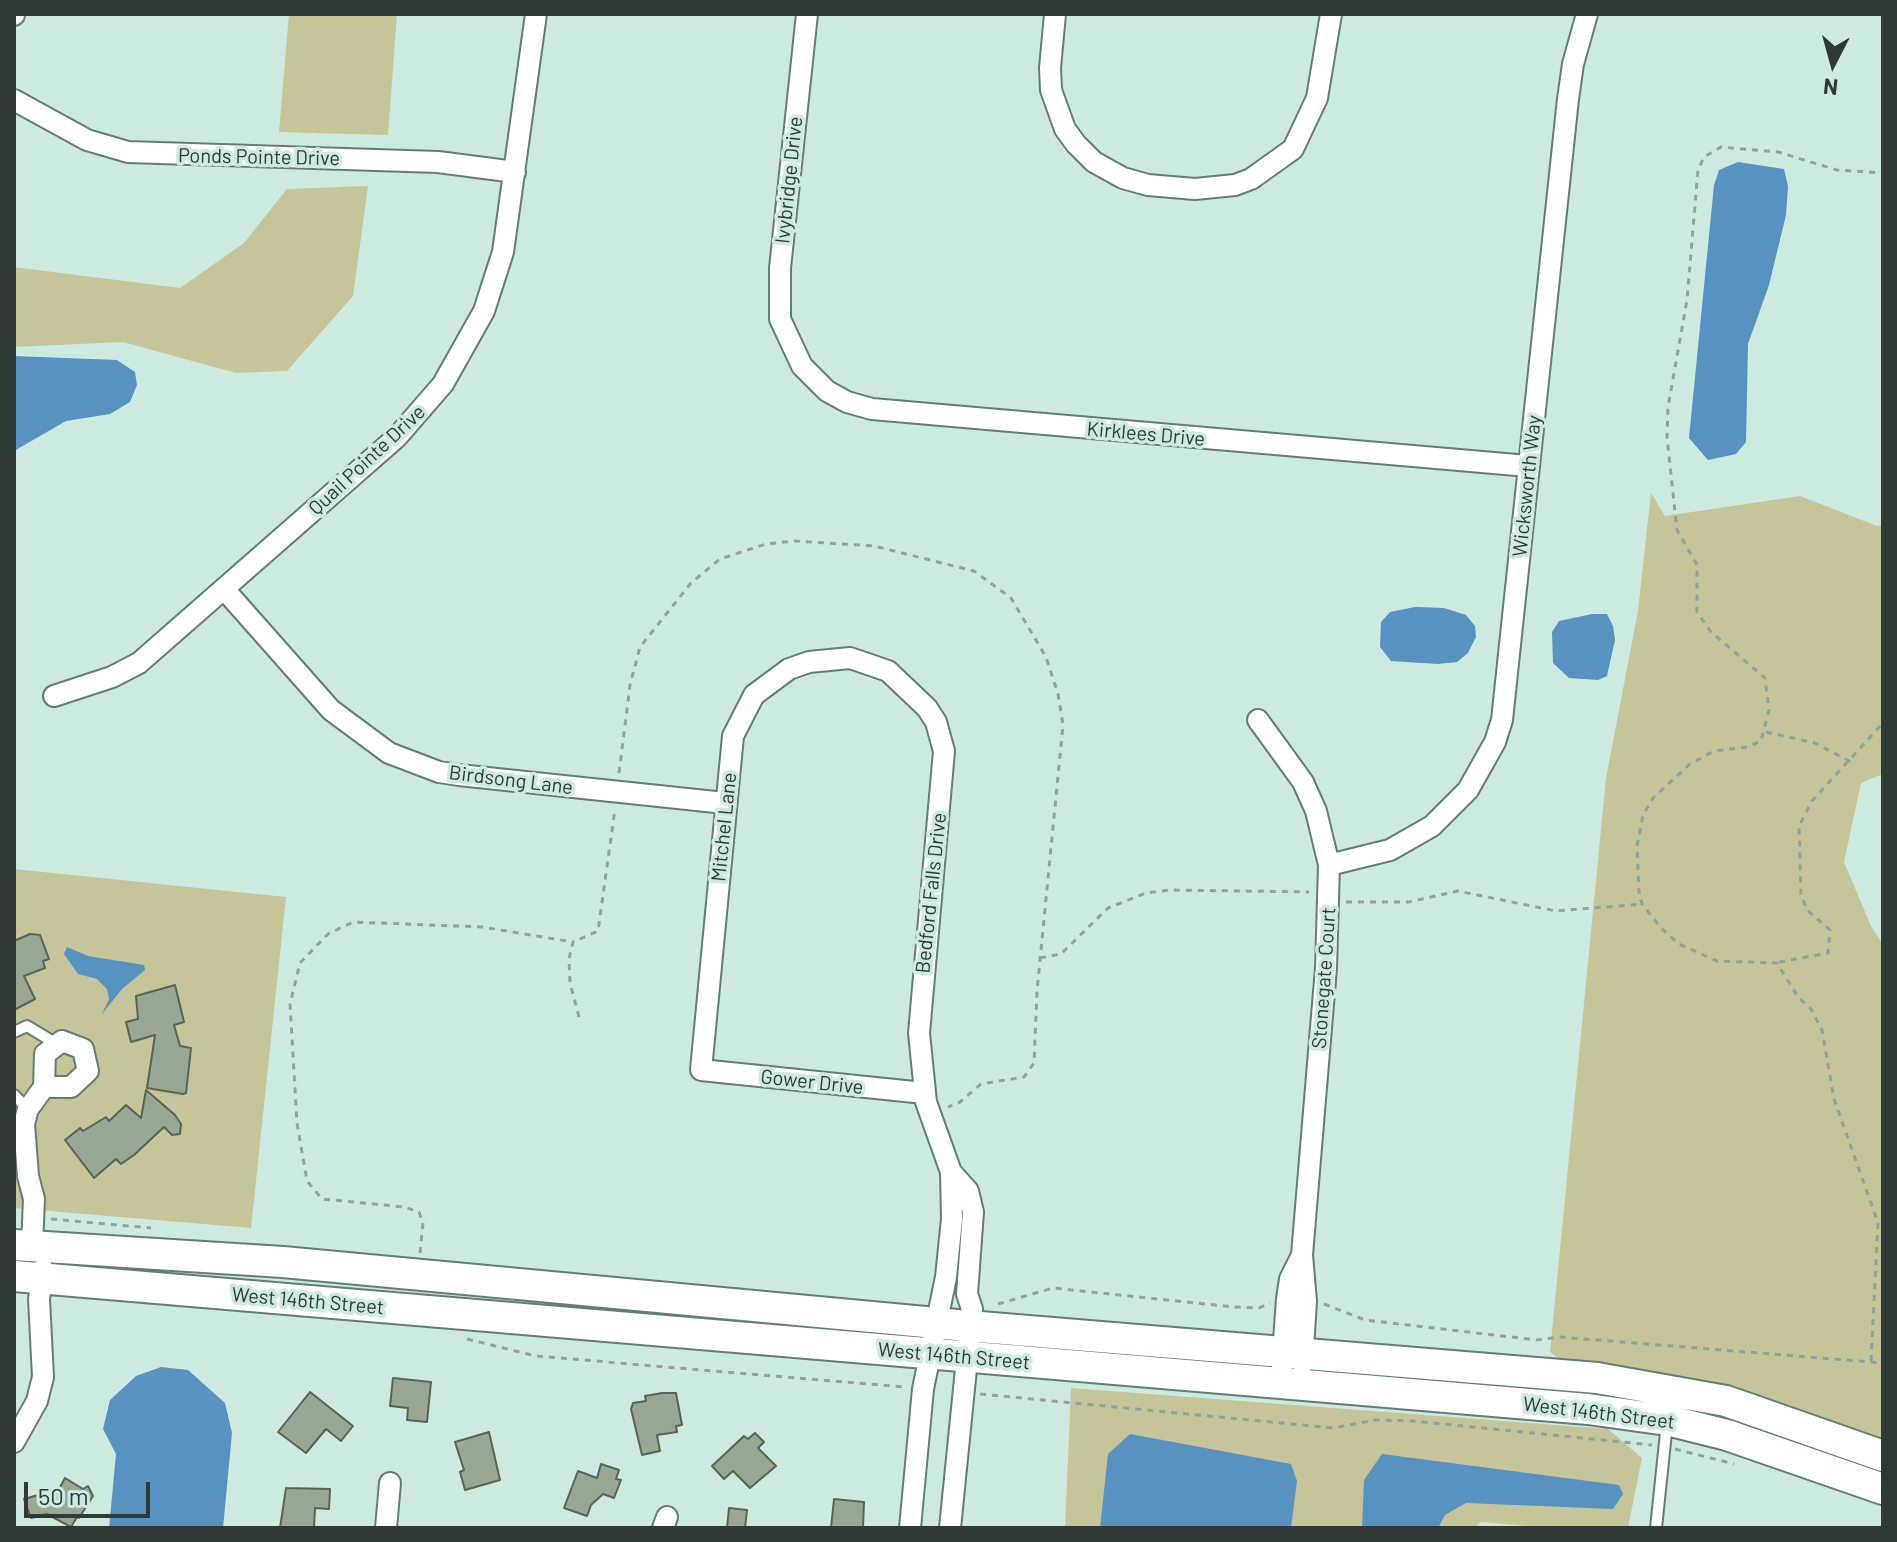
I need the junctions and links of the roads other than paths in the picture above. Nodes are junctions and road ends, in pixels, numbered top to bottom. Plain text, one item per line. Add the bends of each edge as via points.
1 (536, 14) edge
2 (807, 14) edge
3 (1055, 14) edge
4 (1331, 14) edge
5 (1587, 14) edge
6 (14, 100) edge
7 (515, 172) junction
8 (790, 345) joint
9 (1528, 466) junction
10 (224, 589) junction
11 (850, 658) joint
12 (54, 696) dead end
13 (1258, 720) dead end
14 (725, 803) junction
15 (1329, 865) junction
16 (14, 1032) edge
17 (55, 1043) junction
18 (701, 1070) joint
19 (44, 1087) junction
20 (924, 1093) junction
21 (21, 1102) edge
22 (951, 1172) junction
23 (31, 1246) edge
24 (28, 1277) edge
25 (978, 1316) junction
26 (938, 1323) junction
27 (1293, 1351) junction
28 (932, 1353) junction
29 (965, 1357) junction
30 (1291, 1383) junction
31 (1667, 1420) junction
32 (14, 1442) edge
33 (1883, 1456) edge
34 (390, 1483) dead end
35 (1883, 1489) edge
36 (386, 1528) edge
37 (910, 1528) edge
38 (950, 1528) edge
39 (1656, 1528) edge

1 - 7 street, Quail Pointe Drive
2 - 8 street, Ivybridge Drive via 780,268 780,319
3 - 4 street via 1050,79 1065,129 1107,171 1176,188 1235,185 1267,170 1293,149 1317,98
5 - 9 street, Wicksworth Way via 1573,64
6 - 7 street, Ponds Pointe Drive via 74,134 128,152 438,162
7 - 10 street, Quail Pointe Drive via 496,278 464,351 443,384 397,437
8 - 9 street, Kirklees Drive via 827,391 872,409
9 - 15 street, Wicksworth Way via 1502,720 1495,742 1468,790 1432,826 1390,850
10 - 12 street, Quail Pointe Drive via 125,671
10 - 14 street, Birdsong Lane via 331,710 389,753 439,772
11 - 14 street, Mitchel Lane via 789,669 754,695 733,736
11 - 20 street, Bedford Falls Drive via 879,667 908,687 936,722 944,751 920,1007
13 - 15 street, Stonegate Court via 1303,782
14 - 18 street, Mitchel Lane
15 - 27 street, Stonegate Court via 1302,1255 1306,1280
16 - 17 lane via 27,1026
17 - 19 street via 42,1061
17 - 19 street via 70,1041 83,1049 88,1071 71,1087
18 - 20 street, Gower Drive
19 - 21 street
20 - 22 street, Bedford Falls Drive
21 - 23 street via 34,1199
22 - 25 street, Bedford Falls Drive via 968,1191 973,1212 967,1294
22 - 26 street, Bedford Falls Drive via 952,1219
23 - 24 street
23 - 26 main road, West 146th Street via 283,1262
24 - 28 main road, West 146th Street
24 - 32 street via 43,1377 37,1401
25 - 26 main road, West 146th Street
25 - 27 main road, West 146th Street
25 - 29 street, Bedford Falls Drive
26 - 28 street, Bedford Falls Drive
27 - 30 street, Stonegate Court
27 - 33 main road, West 146th Street via 1663,1388 1737,1405
28 - 29 main road, West 146th Street
28 - 37 street, Bedford Falls Drive via 923,1389
29 - 30 main road, West 146th Street
29 - 38 street, Bedford Falls Drive
30 - 31 main road, West 146th Street
31 - 35 main road, West 146th Street
31 - 39 lane
34 - 36 street

